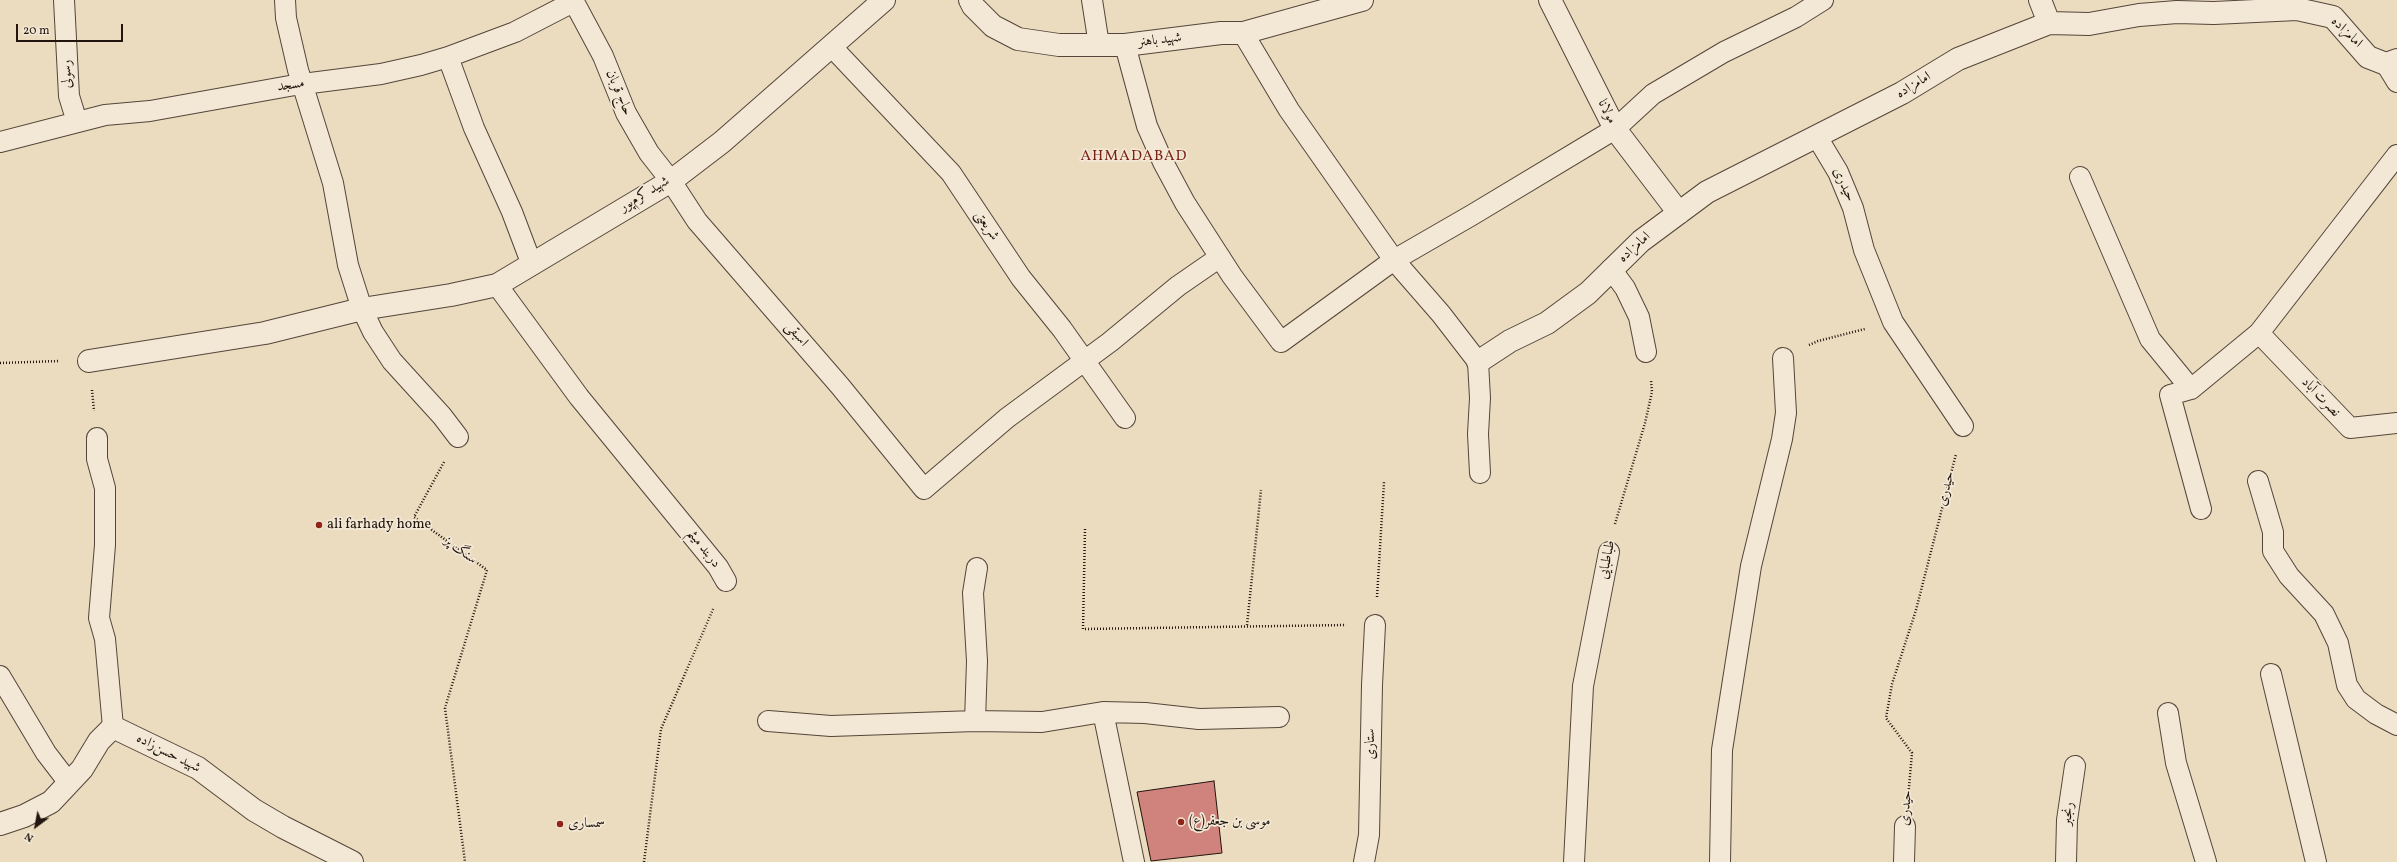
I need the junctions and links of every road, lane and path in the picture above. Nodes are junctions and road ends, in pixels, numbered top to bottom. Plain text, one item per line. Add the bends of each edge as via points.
1 (64, 0) edge
2 (285, 0) edge
3 (884, 0) edge
4 (970, 0) edge
5 (1092, 0) edge
6 (1362, 0) edge
7 (1550, 0) edge
8 (1823, 0) edge
9 (2040, 0) edge
10 (573, 1) edge
11 (2049, 23) junction
12 (1243, 33) junction
13 (1099, 45) junction
14 (1125, 45) junction
15 (832, 46) junction
16 (448, 58) junction
17 (2393, 69) edge
18 (303, 84) junction
19 (77, 122) junction
20 (1615, 129) junction
21 (1817, 137) junction
22 (0, 142) edge
23 (2397, 155) edge
24 (2080, 177) dead end
25 (671, 181) junction
26 (1679, 212) junction
27 (1220, 257) junction
28 (1394, 260) junction
29 (532, 265) junction
30 (1612, 269) junction
31 (497, 285) junction
32 (362, 309) junction
33 (1893, 322) junction
34 (2259, 333) junction
35 (1646, 352) joint
36 (1783, 358) joint
37 (1084, 360) junction
38 (89, 361) junction
39 (1478, 362) junction
40 (0, 363) edge
41 (2191, 389) junction
42 (1125, 418) dead end
43 (2397, 423) edge
44 (1963, 426) joint
45 (458, 437) joint
46 (96, 438) joint
47 (1480, 473) dead end
48 (2258, 481) dead end
49 (1384, 482) dead end
50 (1261, 490) dead end
51 (2201, 509) dead end
52 (1085, 529) dead end
53 (1609, 552) joint
54 (977, 568) dead end
55 (726, 581) joint
56 (1247, 625) junction
57 (1376, 625) junction
58 (2272, 674) dead end
59 (0, 676) edge
60 (1103, 712) junction
61 (2168, 713) dead end
62 (1279, 717) dead end
63 (768, 721) dead end
64 (975, 721) junction
65 (2397, 725) edge
66 (113, 727) junction
67 (2075, 766) dead end
68 (69, 783) junction
69 (0, 824) edge
70 (1905, 826) joint
71 (352, 862) edge
72 (465, 862) edge
73 (644, 862) edge
74 (1134, 862) edge
75 (1364, 862) edge
76 (1574, 862) edge
77 (1720, 862) edge
78 (1904, 862) edge
79 (2066, 862) edge
80 (2206, 862) edge
81 (2316, 862) edge

1 - 19 lane, رسولی via 69,96
2 - 18 lane via 286,18
3 - 15 street, شهید کرم‌پور
4 - 13 street, شهید باهنر via 993,26 1018,39 1058,45
5 - 13 lane
6 - 12 street, شهید باهنر
7 - 20 street, مولانا
8 - 20 lane via 1796,17 1724,52 1653,94
9 - 11 street
10 - 16 lane, مسجد via 515,32
10 - 25 lane, حاج قربان via 603,56 626,113 649,153
11 - 17 street, امامزاده via 2089,24 2139,15 2177,12 2297,9 2333,17 2368,57
11 - 21 street, امامزاده via 1958,59 1902,94
12 - 14 street, شهید باهنر via 1222,33
12 - 28 lane via 1290,110
13 - 14 street, شهید باهنر
14 - 27 lane via 1147,126 1163,162 1185,203
15 - 25 street, شهید کرم‌پور via 722,142
15 - 37 lane, شریعتی via 951,173 1021,278
16 - 18 lane, مسجد via 381,74
16 - 29 lane via 474,128 512,212
18 - 19 lane, مسجد via 150,110 105,115
18 - 32 lane via 333,183 348,265
19 - 22 lane, مسجد
20 - 26 street, مولانا
20 - 28 lane
21 - 26 street, امامزاده via 1707,192
21 - 33 lane, حیدری via 1838,172 1853,208 1864,250
23 - 34 lane
24 - 41 lane via 2150,339
25 - 29 street, شهید کرم‌پور
25 - 37 lane, اسبقی via 697,220 840,386 924,489 978,442
26 - 30 street, امامزاده via 1641,241
27 - 28 lane via 1256,311 1281,342
27 - 37 lane via 1178,286
28 - 39 lane
29 - 31 street, شهید کرم‌پور
30 - 35 lane via 1625,288 1639,317
30 - 39 street, امامزاده via 1588,293 1547,323 1510,341
31 - 32 street, شهید کرم‌پور
31 - 55 lane, دربند میثم via 579,397 718,566
32 - 38 street, شهید کرم‌پور via 265,333
32 - 45 lane via 392,361
33 - 36 path via 1818,341
33 - 44 lane, حیدری
34 - 41 lane
34 - 43 lane, نصرت آباد via 2350,428
35 - 53 path, طباطبایی via 1652,392 1633,467 1618,510
36 - 77 lane via 1786,413 1751,566 1722,750
37 - 42 lane, شریعتی
38 - 40 path
38 - 46 path
39 - 47 lane
41 - 51 lane via 2170,395
44 - 70 path, حیدری via 1916,610 1892,684 1886,718 1912,753
45 - 72 path, سنگ پز via 414,517 487,570 445,708
46 - 66 lane via 97,459 105,488 105,545 99,618 105,639
48 - 65 lane via 2273,532 2273,551 2289,576 2324,614 2338,643 2347,685 2356,699
49 - 57 path
50 - 56 path
52 - 56 path via 1083,629
53 - 76 lane, طباطبایی via 1583,686
54 - 64 lane via 973,593 977,661
55 - 73 path, دربند میثم via 661,729
56 - 57 path
57 - 75 lane, ستاری via 1369,835
58 - 81 lane
59 - 68 lane via 46,753
60 - 62 lane via 1199,720
60 - 64 lane via 1042,722
60 - 74 lane
61 - 80 lane via 2176,763
63 - 64 lane via 831,726
66 - 68 street via 99,741 82,769
66 - 71 street, شهید حسن‌زاده via 198,768 254,810
67 - 79 lane, رنجبر via 2067,820
68 - 69 street via 51,802 24,816
70 - 78 lane, حیدری

